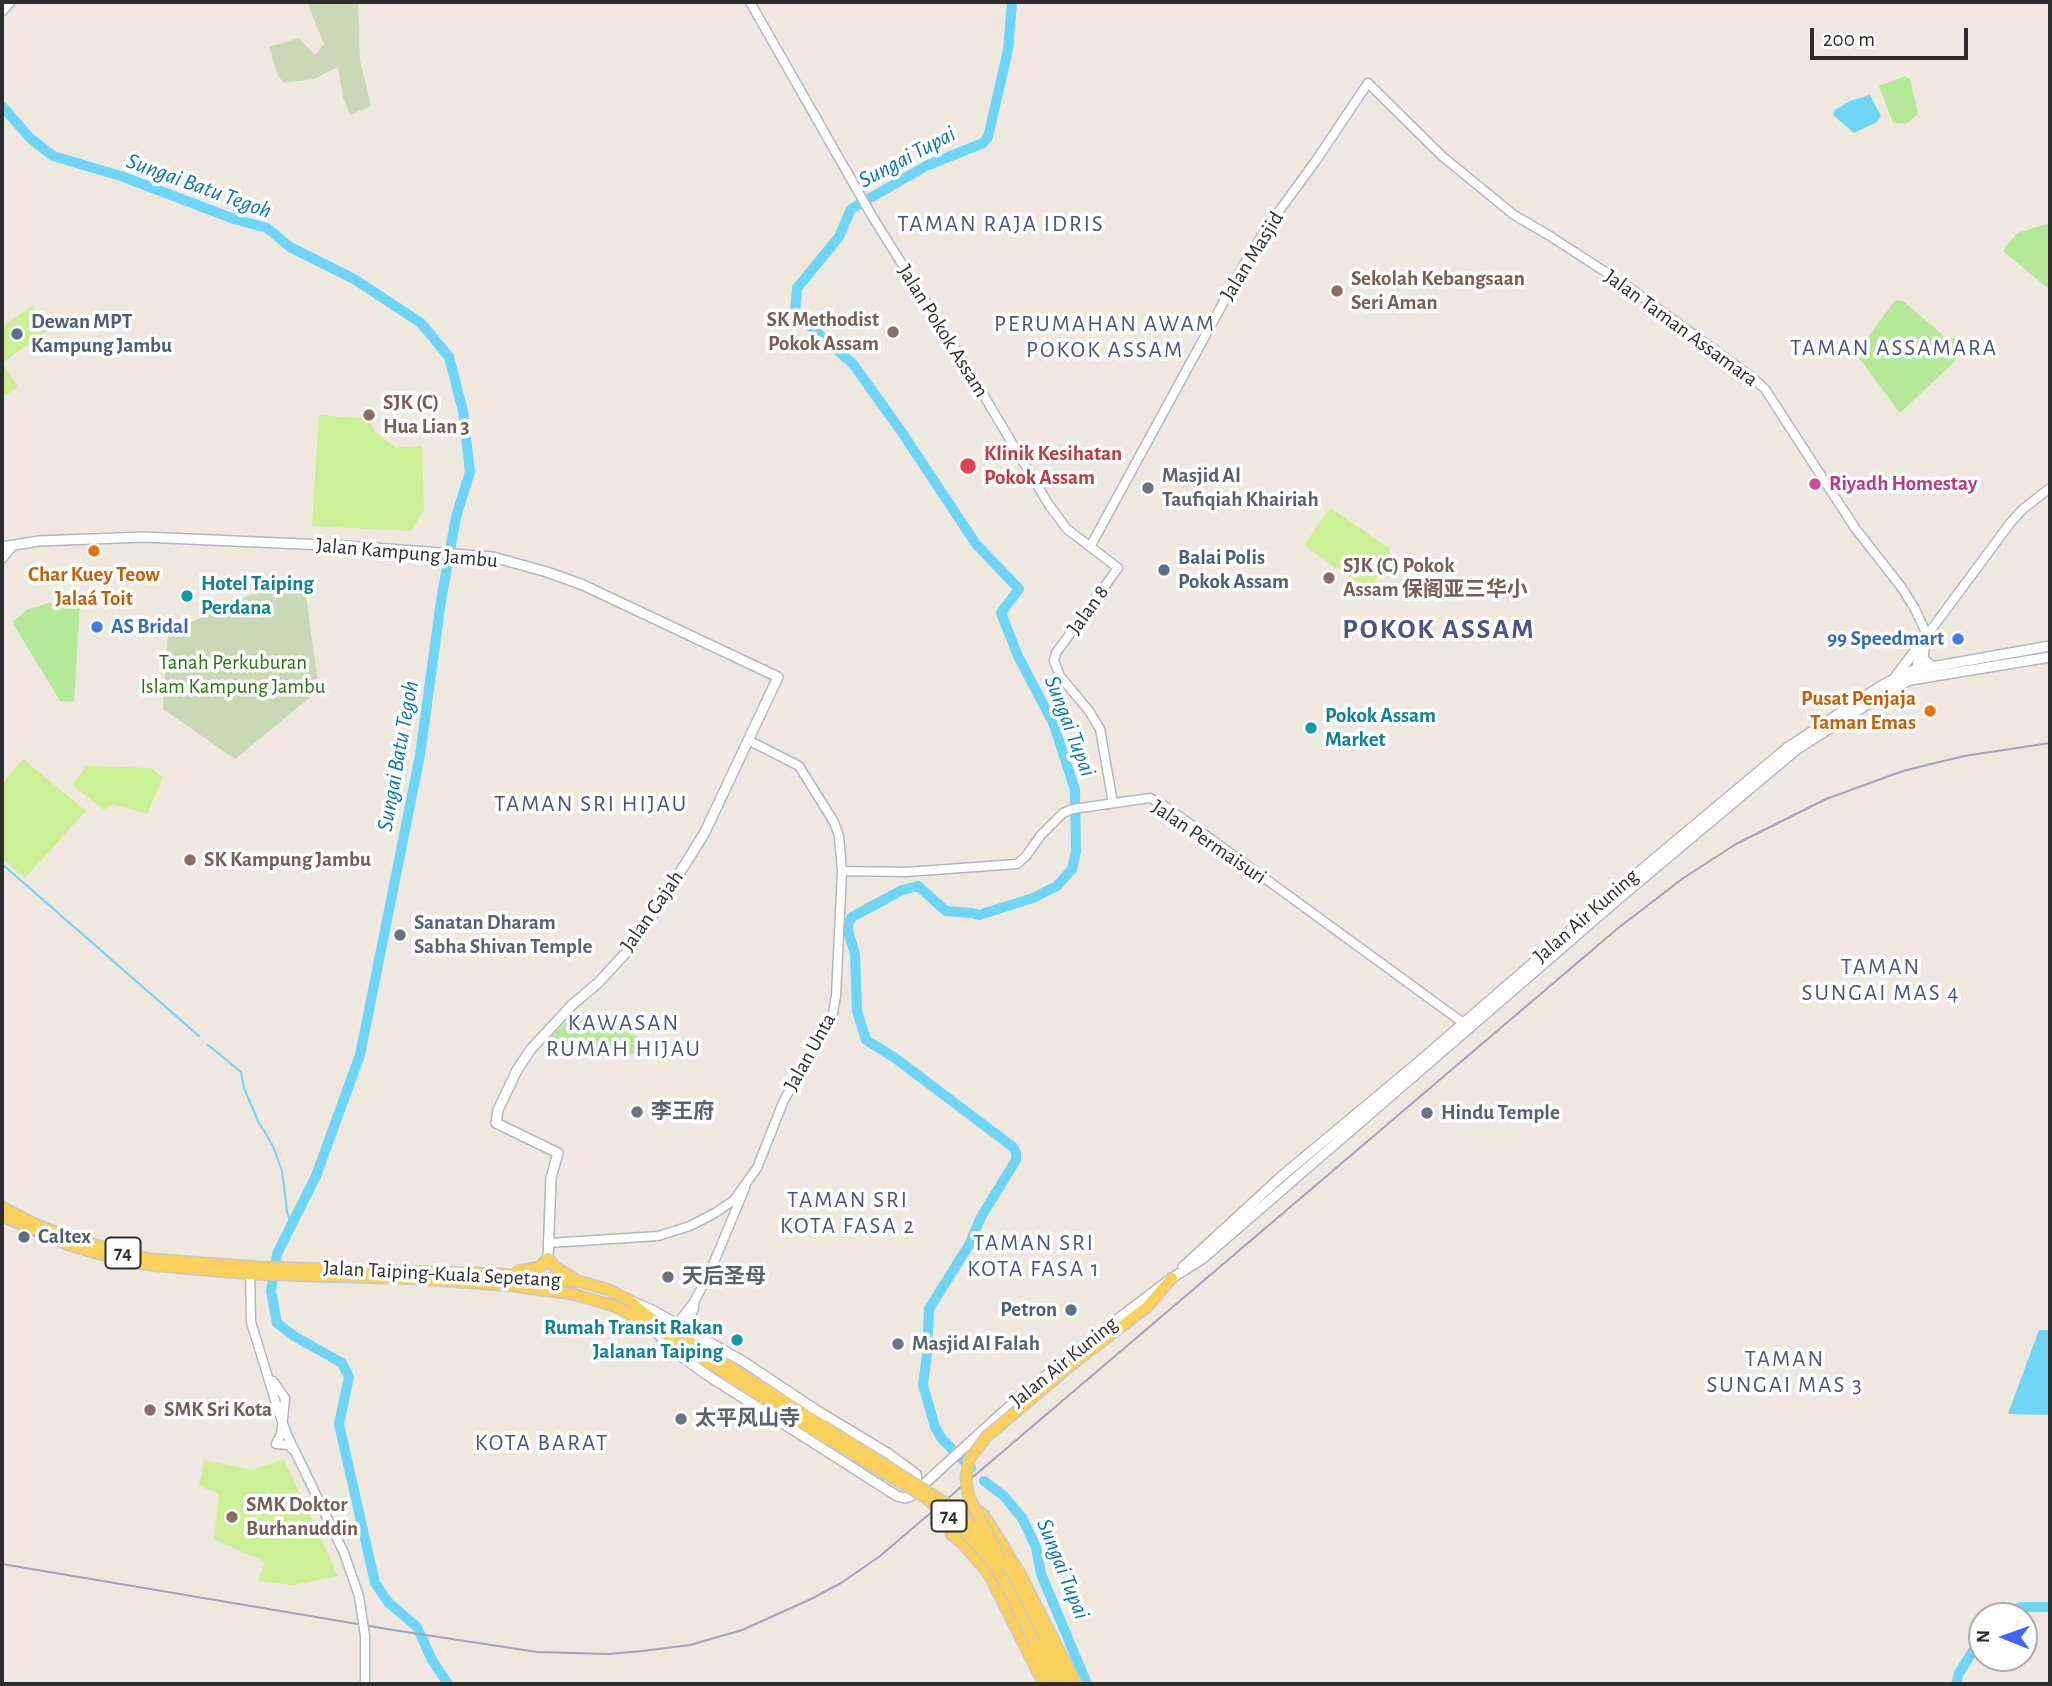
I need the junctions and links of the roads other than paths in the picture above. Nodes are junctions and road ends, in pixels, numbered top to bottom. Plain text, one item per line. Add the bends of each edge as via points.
1 (10, 2) edge
2 (750, 2) edge
3 (2, 11) edge
4 (1368, 83) joint
5 (2050, 488) edge
6 (1096, 535) junction
7 (1077, 537) junction
8 (12, 546) junction
9 (2, 547) edge
10 (1090, 547) junction
11 (2, 558) edge
12 (1118, 568) joint
13 (1925, 638) junction
14 (2050, 646) edge
15 (2050, 657) edge
16 (1933, 667) junction
17 (1912, 675) junction
18 (778, 677) joint
19 (1895, 677) junction
20 (748, 740) junction
21 (1113, 803) junction
22 (842, 871) junction
23 (1466, 1026) junction
24 (745, 1185) junction
25 (734, 1199) junction
26 (2, 1207) edge
27 (2, 1216) edge
28 (733, 1218) junction
29 (549, 1243) junction
30 (548, 1258) junction
31 (255, 1270) junction
32 (279, 1271) junction
33 (502, 1274) junction
34 (1172, 1278) junction
35 (570, 1280) junction
36 (582, 1282) junction
37 (573, 1294) junction
38 (630, 1301) junction
39 (651, 1325) junction
40 (681, 1327) junction
41 (281, 1417) junction
42 (820, 1429) junction
43 (296, 1453) junction
44 (888, 1454) junction
45 (943, 1466) junction
46 (913, 1471) junction
47 (872, 1480) junction
48 (918, 1490) junction
49 (1001, 1561) junction
50 (365, 1684) edge
51 (1044, 1684) edge
52 (1055, 1684) edge
53 (1065, 1684) edge
54 (1076, 1684) edge

1 - 3 main road
2 - 7 street, Jalan Pokok Assam via 1049,506
4 - 6 street, Jalan Masjid via 1246,261
4 - 13 street, Jalan Taman Assamara via 1442,156 1514,215 1627,286 1765,389 1855,528 1902,588
5 - 13 street via 2011,522
6 - 7 street
6 - 10 street, Jalan Masjid
7 - 10 street, Jalan Pokok Assam
8 - 9 main road, Jalan Kampung Jambu
8 - 11 main road
8 - 18 main road, Jalan Kampung Jambu via 144,537 476,555 574,582
10 - 12 street, Jalan Pokok Assam
12 - 21 street, Jalan 8 via 1054,661 1100,730
13 - 16 main road via 1923,659
13 - 17 street
13 - 19 main road
14 - 16 main road, Jalan Air Kuning
15 - 17 main road, Jalan Air Kuning
16 - 17 main road, Jalan Air Kuning
17 - 19 main road, Jalan Air Kuning
17 - 23 main road, Jalan Air Kuning via 1796,750
18 - 20 main road, Jalan Gajah
19 - 23 main road, Jalan Air Kuning via 1787,748 1616,891
20 - 22 street, Jalan Unta via 799,766 834,822
20 - 29 main road, Jalan Gajah via 704,834 657,909 599,982 531,1049 498,1110 496,1123 558,1153 551,1178
21 - 22 street, Jalan Permaisuri via 1058,816 1017,864 906,872
21 - 23 street, Jalan Permaisuri via 1150,798 1162,804
22 - 24 street, Jalan Unta via 832,1018 784,1100 765,1151
23 - 34 main road, Jalan Air Kuning via 1283,1175
24 - 25 street, Jalan Unta
24 - 28 street
25 - 28 street
25 - 29 street, Jalan Unta via 690,1226 658,1236
26 - 31 main road, Jalan Taiping-Kuala Sepetang / 74 via 63,1235 120,1252
27 - 31 main road, Jalan Taiping-Kuala Sepetang / 74 via 69,1245 121,1260
28 - 40 street
29 - 30 main road
30 - 33 main road via 540,1267
30 - 36 main road
31 - 32 main road, Jalan Taiping-Kuala Sepetang / 74
31 - 41 street via 251,1322 268,1373 285,1398
32 - 33 main road, Jalan Taiping-Kuala Sepetang / 74
32 - 37 main road, Jalan Taiping-Kuala Sepetang / 74
33 - 35 main road, Jalan Taiping-Kuala Sepetang / 74
34 - 45 main road, Jalan Air Kuning via 1074,1352
34 - 49 main road, bridge via 1147,1307 986,1437 969,1460 968,1494
35 - 36 main road, Jalan Taiping-Kuala Sepetang / 74
35 - 37 main road via 565,1285
36 - 38 main road, Jalan Taiping-Kuala Sepetang / 74
37 - 39 main road, Jalan Taiping-Kuala Sepetang / 74 via 614,1306
38 - 40 main road
38 - 42 main road, Jalan Taiping-Kuala Sepetang / 74
39 - 42 main road, Jalan Taiping-Kuala Sepetang / 74
39 - 47 main road via 671,1349 707,1375
40 - 44 main road
41 - 43 street
41 - 43 street via 276,1444 289,1445
42 - 49 main road, Jalan Taiping-Kuala Sepetang / 74, bridge via 947,1504
42 - 52 main road, Jalan Taiping-Kuala Sepetang / 74, bridge via 959,1525 1007,1587
43 - 50 street, bridge via 344,1553 359,1596
44 - 46 main road
44 - 47 main road via 876,1463
45 - 46 main road
45 - 48 main road
46 - 48 main road
47 - 48 main road via 905,1498
49 - 53 main road, Jalan Taiping-Kuala Sepetang / 74
51 - 54 main road via 989,1574 951,1535 956,1518 970,1509 984,1515 1006,1551

